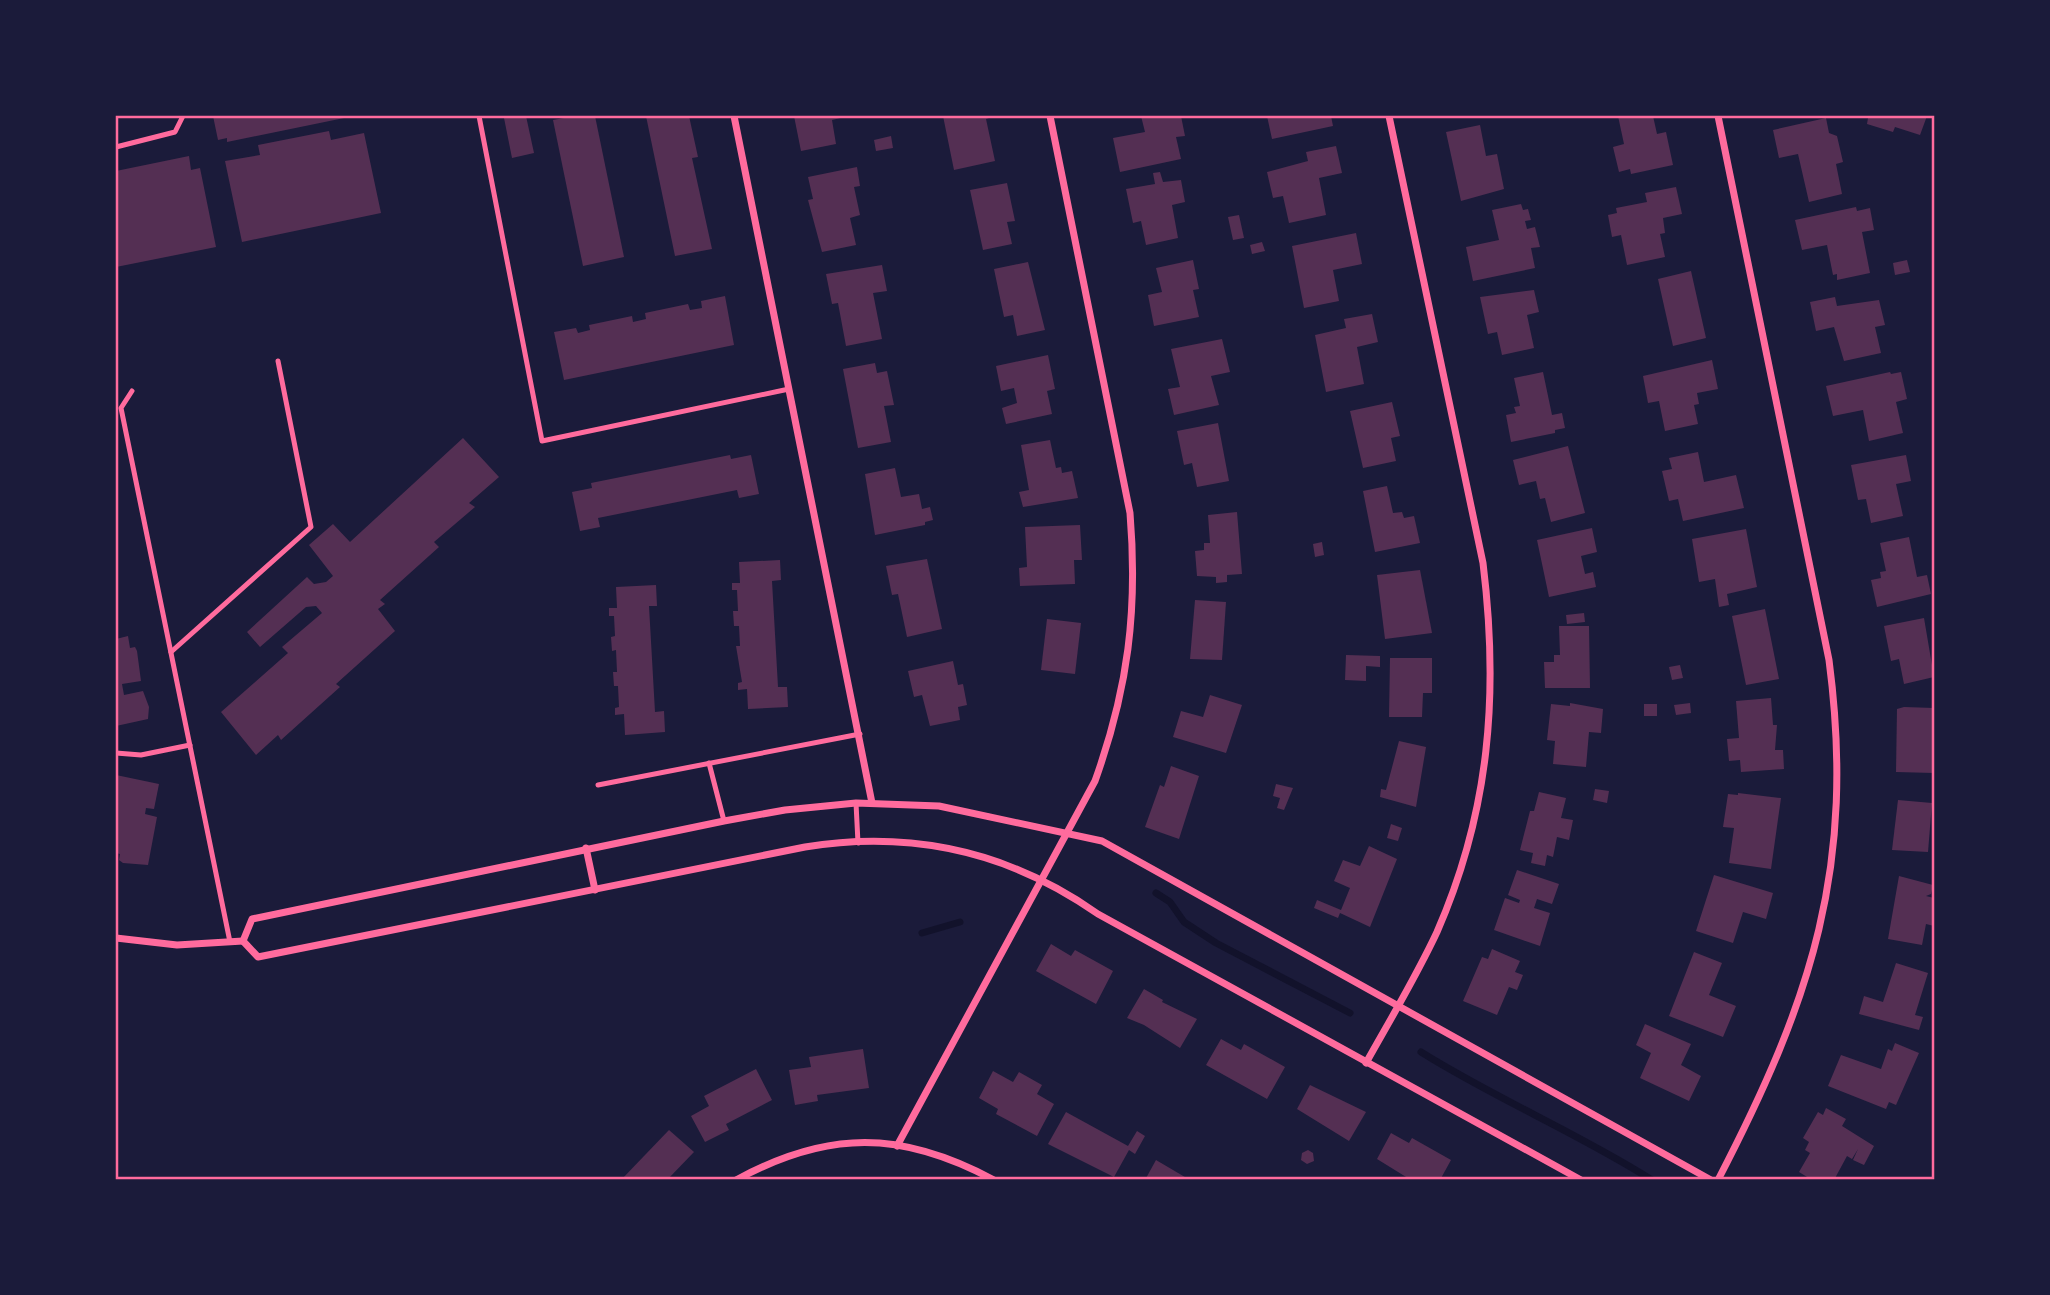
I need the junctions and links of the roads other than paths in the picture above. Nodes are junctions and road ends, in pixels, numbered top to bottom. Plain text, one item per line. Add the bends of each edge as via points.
1 (183, 116) edge
2 (480, 116) edge
3 (734, 116) edge
4 (1050, 116) edge
5 (1389, 116) edge
6 (1718, 116) edge
7 (116, 147) edge
8 (278, 361) dead end
9 (789, 389) junction
10 (132, 391) dead end
11 (171, 652) junction
12 (860, 734) junction
13 (190, 745) junction
14 (116, 753) edge
15 (709, 763) junction
16 (598, 785) dead end
17 (856, 803) junction
18 (872, 803) junction
19 (723, 821) junction
20 (1067, 832) junction
21 (858, 843) junction
22 (586, 848) junction
23 (1044, 879) junction
24 (595, 890) junction
25 (116, 938) edge
26 (243, 941) junction
27 (230, 942) junction
28 (1398, 1006) junction
29 (1367, 1063) junction
30 (898, 1146) junction
31 (736, 1180) edge
32 (994, 1180) edge
33 (1581, 1180) edge
34 (1711, 1180) edge
35 (1718, 1180) edge

1 - 7 lane via 175,132
2 - 9 lane via 542,441
3 - 9 street
4 - 20 street via 1130,513 1135,566 1127,671 1113,732 1095,781
5 - 28 street via 1483,563 1492,696 1488,751 1461,870 1437,932
6 - 35 street via 1829,660 1838,782 1834,855 1809,974 1765,1089
8 - 11 lane via 311,527
9 - 12 street
10 - 11 lane via 121,408
11 - 13 lane
12 - 15 lane
12 - 18 street
13 - 14 lane via 141,755
13 - 27 lane
15 - 16 lane
15 - 19 lane
17 - 18 street
17 - 19 street
17 - 21 lane
18 - 20 street via 939,806
19 - 22 street
20 - 23 street
20 - 28 street via 1102,841
21 - 23 street via 936,845 998,860
21 - 24 street via 805,847
22 - 24 street
22 - 26 street via 252,919
23 - 29 street via 1098,914
23 - 30 street
24 - 26 street via 258,957
25 - 27 street via 177,945
26 - 27 street
28 - 29 street
28 - 34 street
29 - 33 street
30 - 31 street via 833,1143 789,1153
30 - 32 street via 965,1164

